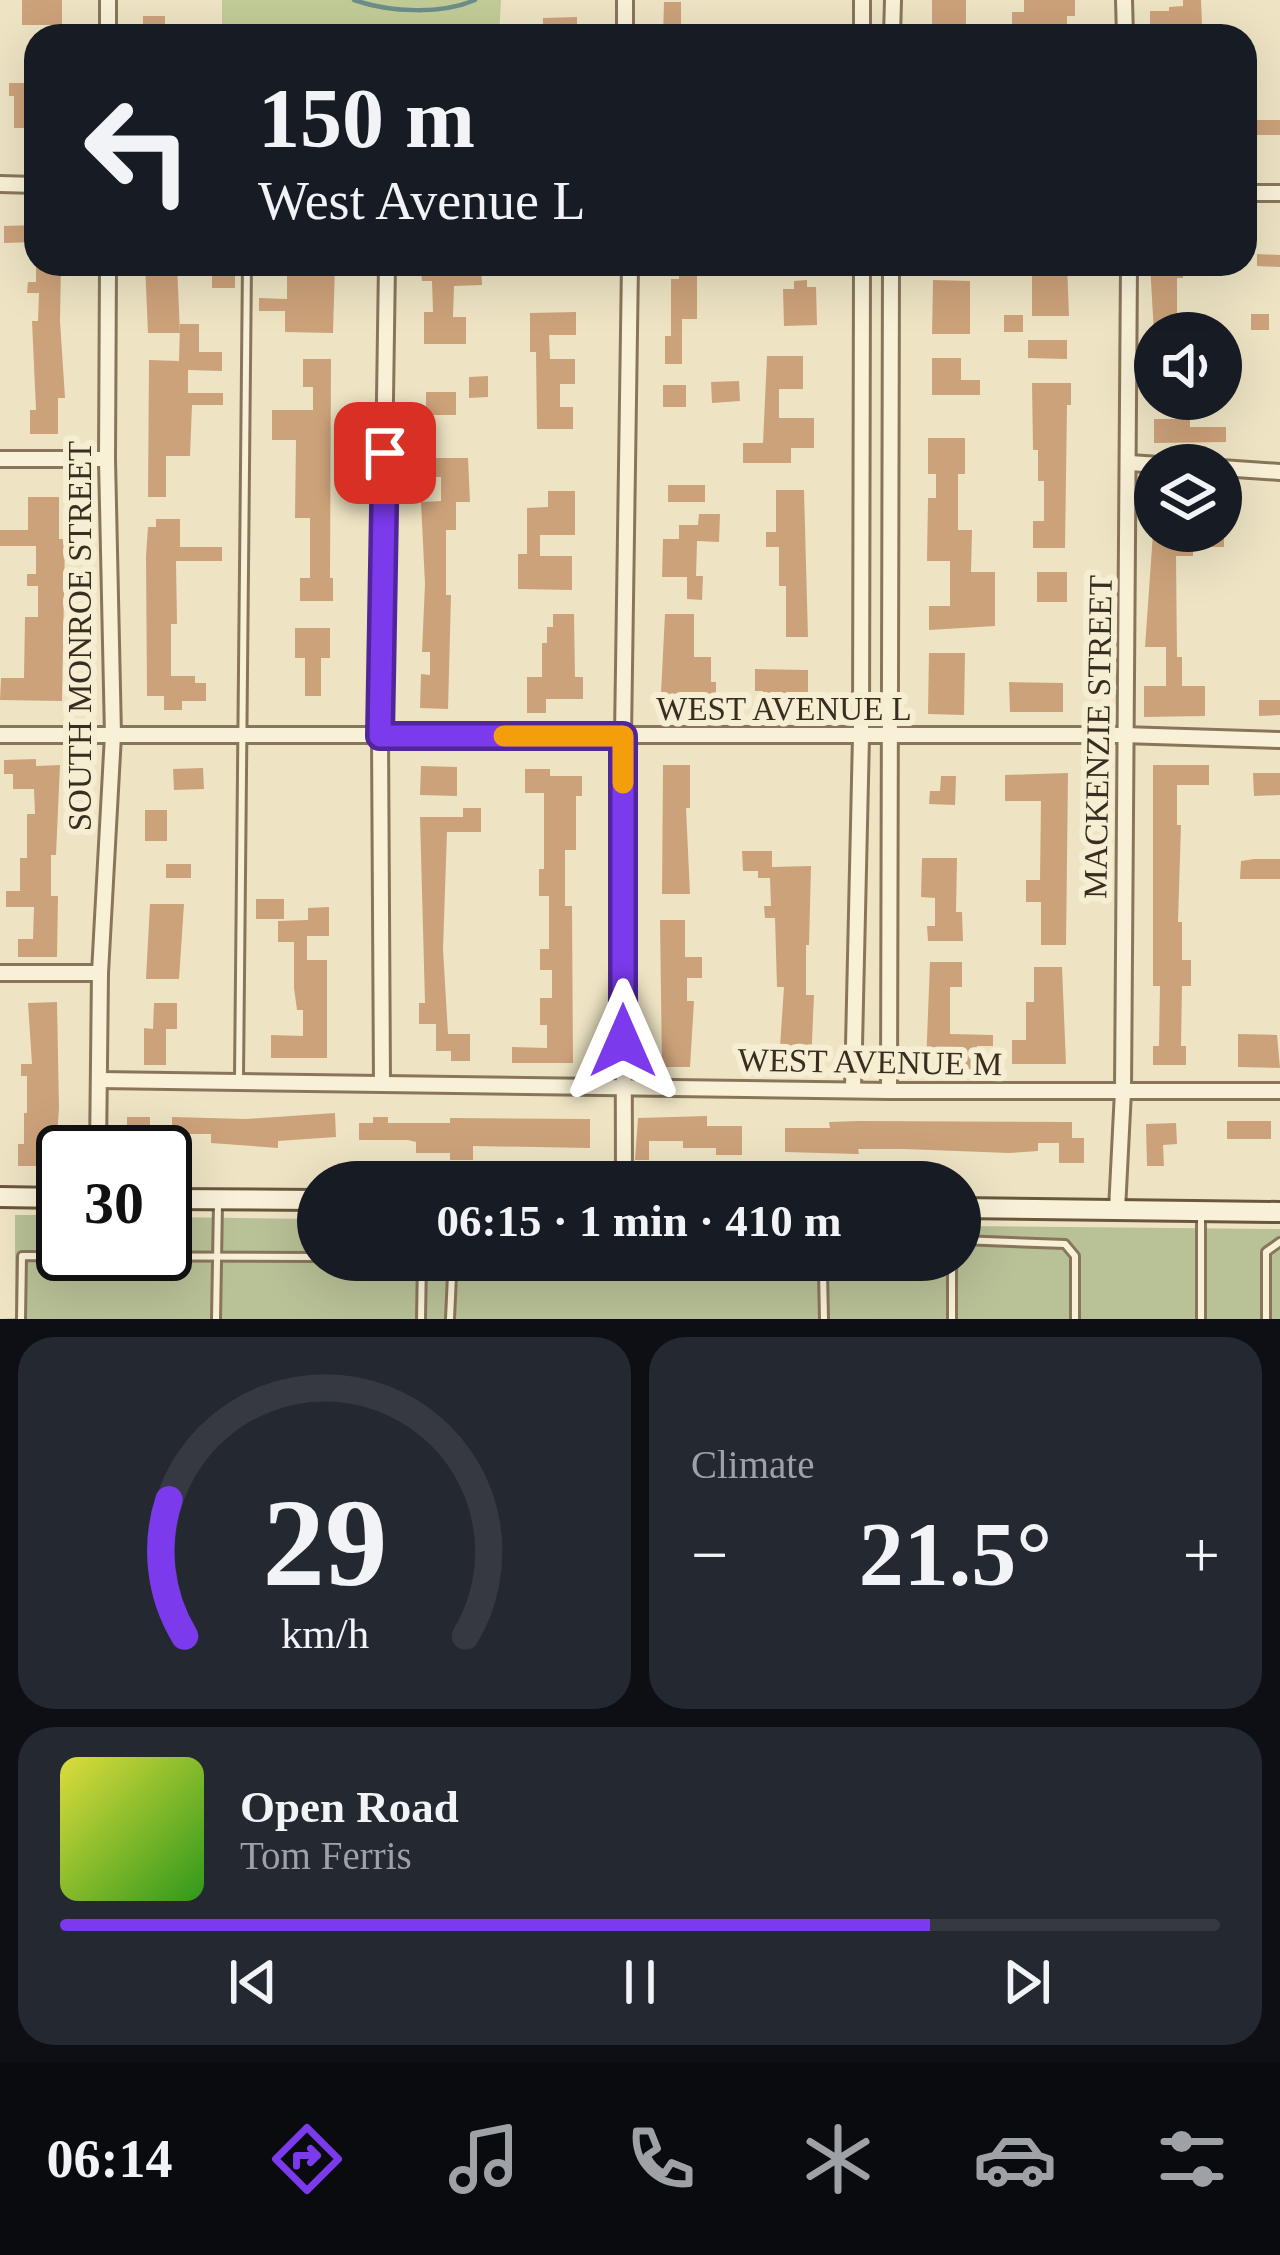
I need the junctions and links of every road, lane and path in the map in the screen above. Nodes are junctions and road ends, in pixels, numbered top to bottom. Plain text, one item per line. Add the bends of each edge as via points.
1 (108, 276) edge
2 (247, 276) edge
3 (388, 276) edge
4 (629, 276) edge
5 (862, 276) edge
6 (891, 276) edge
7 (1129, 276) edge
8 (0, 459) edge
9 (107, 459) junction
10 (1129, 463) junction
11 (1134, 463) edge
12 (1242, 469) edge
13 (1280, 472) edge
14 (0, 735) edge
15 (113, 735) junction
16 (1123, 735) junction
17 (243, 736) junction
18 (380, 736) junction
19 (623, 736) junction
20 (861, 736) junction
21 (893, 736) junction
22 (1280, 740) edge
23 (0, 973) edge
24 (100, 973) junction
25 (99, 1080) junction
26 (239, 1082) junction
27 (382, 1083) junction
28 (623, 1084) junction
29 (854, 1090) junction
30 (889, 1091) junction
31 (1123, 1091) junction
32 (1280, 1091) edge
33 (98, 1125) edge
34 (624, 1161) edge
35 (0, 1196) edge
36 (36, 1197) edge
37 (192, 1199) edge
38 (218, 1199) junction
39 (297, 1200) edge
40 (981, 1208) edge
41 (1117, 1210) junction
42 (1201, 1211) junction
43 (1280, 1212) edge
44 (981, 1241) edge
45 (1280, 1242) edge
46 (218, 1257) junction
47 (297, 1257) edge
48 (422, 1281) edge
49 (452, 1281) edge
50 (823, 1281) edge
51 (952, 1281) edge
52 (21, 1319) edge
53 (216, 1319) edge
54 (422, 1319) edge
55 (453, 1319) edge
56 (824, 1319) edge
57 (952, 1319) edge
58 (1076, 1319) edge
59 (1201, 1319) edge
60 (1266, 1319) edge

1 - 9 street, SOUTH MONROE STREET
2 - 17 lane
3 - 18 street
4 - 19 street
5 - 20 street
6 - 21 street
7 - 10 street, MACKENZIE STREET
8 - 9 street
9 - 15 street, SOUTH MONROE STREET
10 - 11 street
10 - 16 street, MACKENZIE STREET
12 - 13 street
14 - 15 street, WEST AVENUE L
15 - 17 street, WEST AVENUE L
15 - 24 street, SOUTH MONROE STREET
16 - 21 street, WEST AVENUE L
16 - 22 street, WEST AVENUE L
16 - 31 street, MACKENZIE STREET
17 - 18 street, WEST AVENUE L
17 - 26 lane
18 - 19 street, WEST AVENUE L
18 - 27 street
19 - 20 street, WEST AVENUE L
19 - 28 street
20 - 21 street, WEST AVENUE L
20 - 29 street
21 - 30 street
23 - 24 street
24 - 25 street, SOUTH MONROE STREET
25 - 26 street, WEST AVENUE M
25 - 33 street, SOUTH MONROE STREET
26 - 27 street, WEST AVENUE M
27 - 28 street, WEST AVENUE M
28 - 29 street, WEST AVENUE M
28 - 34 street
29 - 30 street, WEST AVENUE M
30 - 31 street, WEST AVENUE M
31 - 32 street, WEST AVENUE M
31 - 41 street, MACKENZIE STREET
35 - 36 main road
37 - 38 main road
38 - 39 main road
38 - 46 lane
40 - 41 main road
41 - 42 main road
42 - 43 main road
42 - 59 lane
44 - 58 lane via 1065,1244 1075,1256
45 - 60 lane via 1267,1252
46 - 47 lane
46 - 52 lane via 22,1256
46 - 53 lane
48 - 54 lane
49 - 55 lane
50 - 56 lane
51 - 57 lane

